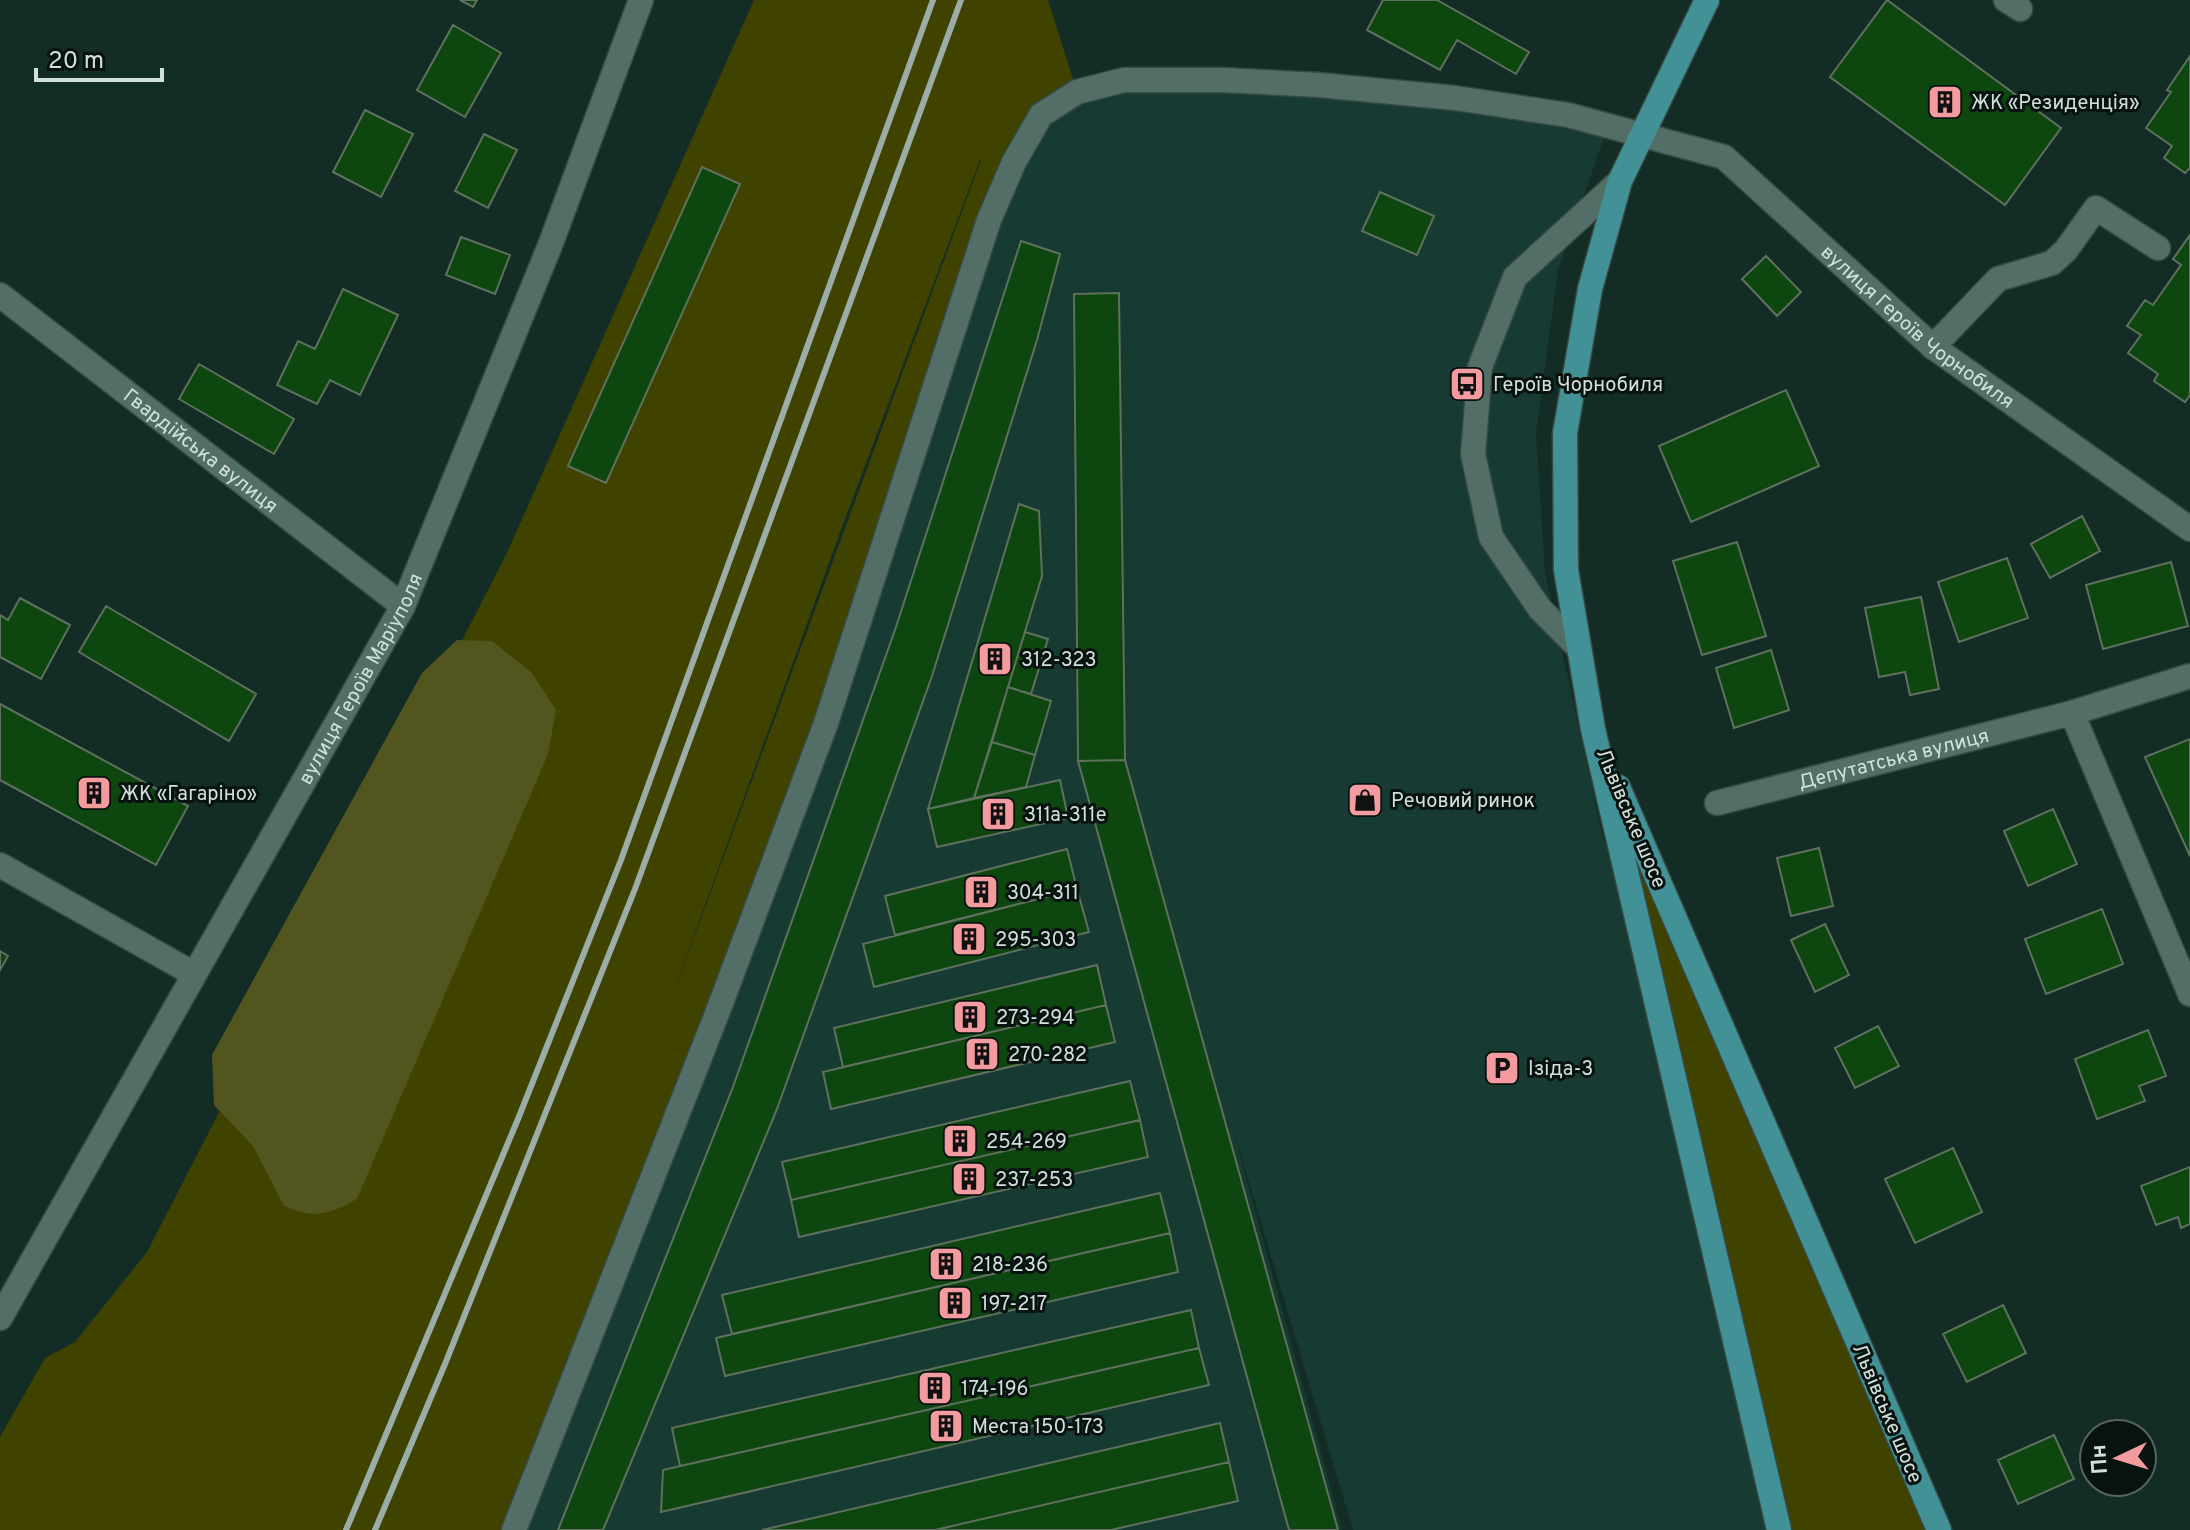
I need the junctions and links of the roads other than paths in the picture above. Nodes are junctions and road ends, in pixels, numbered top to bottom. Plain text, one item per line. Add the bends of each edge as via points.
1 (641, 0) edge
2 (1707, 0) edge
3 (1643, 136) junction
4 (1620, 181) junction
5 (2158, 248) dead end
6 (0, 295) edge
7 (1933, 347) junction
8 (2189, 527) edge
9 (403, 606) junction
10 (1578, 647) junction
11 (2190, 676) edge
12 (2072, 713) junction
13 (1593, 729) junction
14 (1717, 803) dead end
15 (0, 865) edge
16 (194, 974) junction
17 (2190, 994) edge
18 (0, 1317) edge
19 (514, 1530) edge
20 (1779, 1530) edge
21 (1939, 1530) edge

1 - 9 street, вулиця Героїв Маріуполя via 551,243
2 - 3 main road
3 - 4 main road
3 - 7 street, вулиця Героїв Чорнобиля via 1724,157
3 - 19 street, вулиця Героїв Чорнобиля via 1568,115 1455,98 1222,80 1124,80 1077,92 1041,115 989,220 826,723
4 - 10 main road via 1590,289 1565,433 1566,570
4 - 10 street via 1515,277 1480,367 1473,454 1491,537 1540,609
5 - 7 street via 2096,208 2052,263 1998,279
6 - 9 street, Гвардійська вулиця
7 - 8 street, вулиця Героїв Чорнобиля
9 - 16 street, вулиця Героїв Маріуполя
10 - 13 main road
11 - 12 street, Депутатська вулиця
12 - 14 street, Депутатська вулиця
12 - 17 street
13 - 20 main road, Львівське шосе
13 - 21 main road, Львівське шосе
15 - 16 street
16 - 18 street, вулиця Героїв Маріуполя

